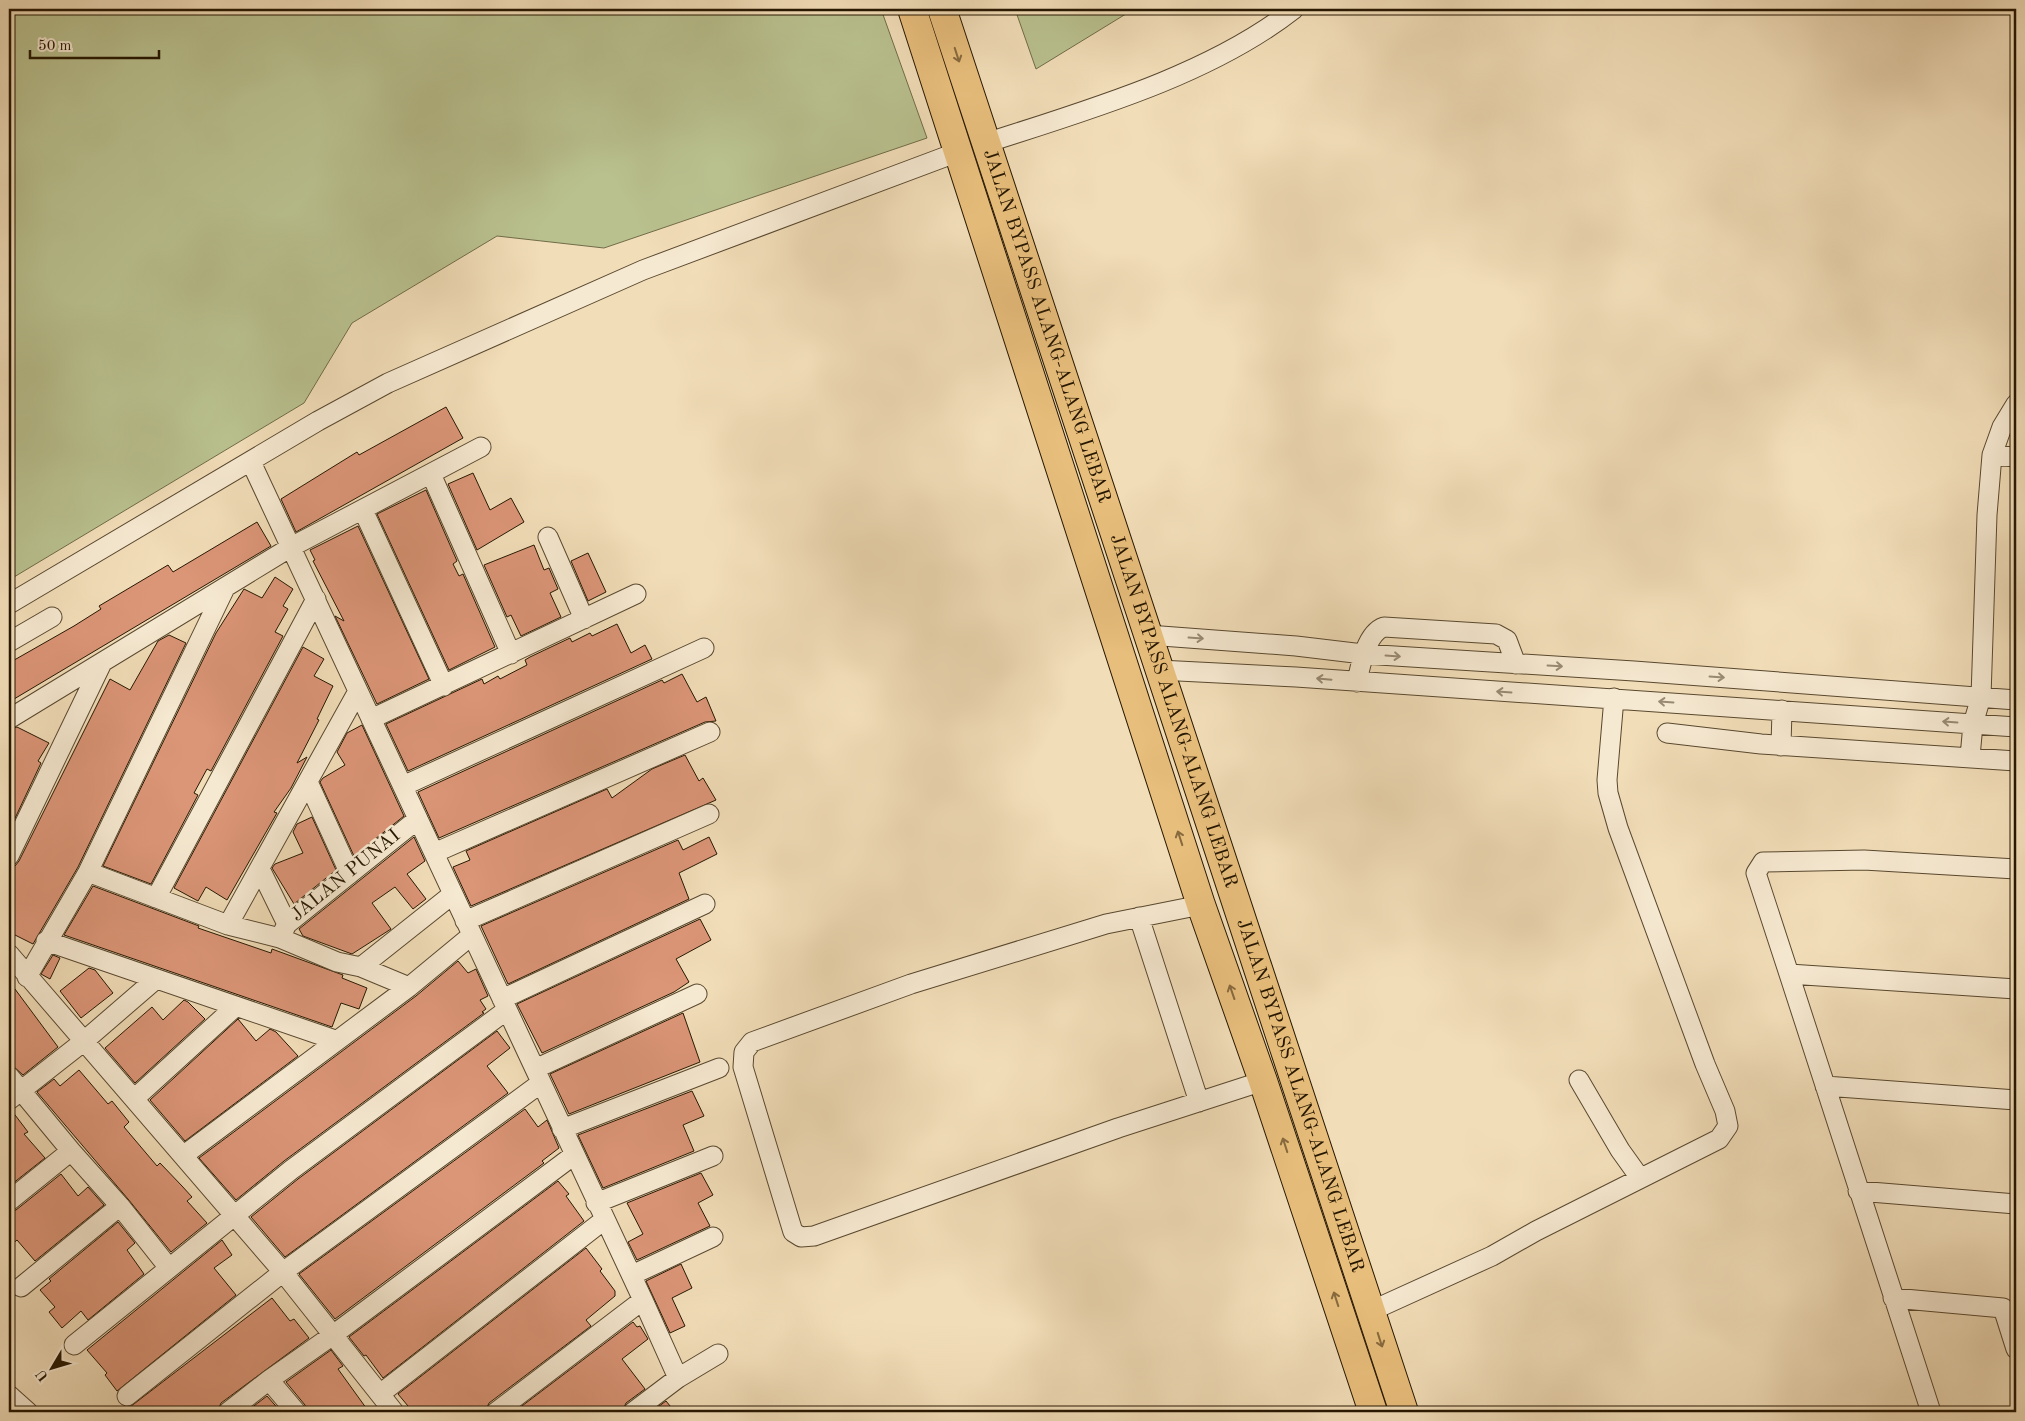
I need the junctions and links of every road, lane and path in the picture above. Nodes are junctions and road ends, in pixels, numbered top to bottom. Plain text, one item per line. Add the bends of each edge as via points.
1 (912, 9) edge
2 (942, 9) edge
3 (1294, 9) edge
4 (986, 143) junction
5 (952, 155) junction
6 (2016, 404) edge
7 (480, 447) dead end
8 (1992, 455) junction
9 (2016, 457) edge
10 (252, 462) junction
11 (431, 474) junction
12 (363, 510) junction
13 (548, 536) dead end
14 (291, 547) junction
15 (225, 588) junction
16 (636, 594) dead end
17 (316, 600) junction
18 (9, 604) edge
19 (52, 617) dead end
20 (584, 619) junction
21 (1148, 635) junction
22 (9, 642) edge
23 (704, 648) dead end
24 (511, 654) junction
25 (1363, 654) junction
26 (1516, 664) junction
27 (101, 665) junction
28 (1159, 670) junction
29 (1357, 682) junction
30 (444, 686) junction
31 (358, 691) junction
32 (1981, 697) junction
33 (1614, 698) junction
34 (2016, 700) edge
35 (1782, 710) junction
36 (9, 719) edge
37 (371, 719) junction
38 (1973, 724) junction
39 (2016, 727) edge
40 (710, 732) dead end
41 (1667, 733) dead end
42 (1781, 746) junction
43 (1970, 757) junction
44 (2016, 761) edge
45 (308, 782) junction
46 (403, 786) junction
47 (710, 814) dead end
48 (418, 819) junction
49 (434, 854) junction
50 (9, 856) edge
51 (260, 869) junction
52 (2016, 869) edge
53 (88, 872) junction
54 (350, 874) junction
55 (453, 894) junction
56 (156, 898) junction
57 (705, 904) dead end
58 (1201, 904) junction
59 (1139, 917) junction
60 (228, 925) junction
61 (468, 928) junction
62 (283, 931) junction
63 (46, 941) junction
64 (9, 954) edge
65 (361, 967) junction
66 (1789, 974) junction
67 (27, 977) junction
68 (156, 979) junction
69 (409, 987) junction
70 (2016, 989) edge
71 (697, 994) dead end
72 (504, 1005) junction
73 (235, 1007) junction
74 (335, 1040) junction
75 (83, 1042) junction
76 (719, 1068) dead end
77 (538, 1076) junction
78 (1264, 1080) junction
79 (1579, 1080) dead end
80 (1825, 1086) junction
81 (13, 1088) edge
82 (134, 1099) junction
83 (2016, 1100) edge
84 (1199, 1102) junction
85 (562, 1129) junction
86 (71, 1151) junction
87 (184, 1155) junction
88 (574, 1155) junction
89 (713, 1156) dead end
90 (1640, 1178) junction
91 (1858, 1191) junction
92 (9, 1201) edge
93 (596, 1203) junction
94 (2016, 1204) edge
95 (120, 1206) junction
96 (234, 1216) junction
97 (604, 1220) junction
98 (713, 1237) dead end
99 (169, 1268) junction
100 (283, 1272) junction
101 (632, 1276) junction
102 (21, 1288) dead end
103 (1892, 1298) junction
104 (643, 1300) junction
105 (2009, 1309) edge
106 (1371, 1311) junction
107 (333, 1335) junction
108 (74, 1345) dead end
109 (2016, 1348) edge
110 (718, 1354) dead end
111 (678, 1378) junction
112 (269, 1380) junction
113 (380, 1394) junction
114 (9, 1396) edge
115 (127, 1396) dead end
116 (28, 1412) edge
117 (228, 1412) edge
118 (296, 1412) edge
119 (394, 1412) edge
120 (496, 1412) edge
121 (633, 1412) edge
122 (1373, 1412) edge
123 (1404, 1412) edge
124 (1931, 1412) edge

1 - 5 highway, JALAN BYPASS ALANG-ALANG LEBAR
2 -> 4 highway, JALAN BYPASS ALANG-ALANG LEBAR
3 - 4 street via 1232,50 1186,71 1052,122
4 - 21 highway, JALAN BYPASS ALANG-ALANG LEBAR
5 - 10 street via 643,270 388,383 318,420
58 -> 5 highway, JALAN BYPASS ALANG-ALANG LEBAR
6 - 8 street via 2002,427
7 - 11 street
8 - 9 street
8 - 32 street
10 - 14 street
10 - 18 street
11 - 12 street
11 - 24 street
12 - 14 street
12 - 30 street
13 - 20 street
14 - 15 street
14 - 17 street
15 - 27 street
15 - 53 street
16 - 20 street
17 - 31 street
17 - 56 street
19 - 22 street
20 - 24 street
21 -> 25 street
21 - 28 highway, JALAN BYPASS ALANG-ALANG LEBAR
23 - 46 street
24 - 30 street
25 -> 26 street
25 - 26 street via 1376,632 1384,627 1496,634 1506,640
25 - 29 street
26 -> 32 street
27 - 36 street
27 - 50 street
29 -> 28 street
28 - 106 highway, JALAN BYPASS ALANG-ALANG LEBAR
33 -> 29 street
30 - 37 street
31 - 37 street
31 - 45 street
32 - 34 street
32 - 38 street
35 -> 33 street
33 - 90 street via 1608,793 1728,1126 1719,1139
38 -> 35 street
35 - 42 street
37 - 46 street
38 - 39 street
38 - 43 street
40 - 49 street
41 - 42 street
42 - 43 street
43 - 44 street
45 - 51 street
45 - 54 street
46 - 48 street
47 - 61 street
48 - 49 street
48 - 54 street, JALAN PUNAI
49 - 55 street
51 - 60 street
51 - 62 street
52 - 66 street via 1864,860 1763,862 1756,873
53 - 56 street
53 - 63 street
54 - 62 street, JALAN PUNAI
55 - 61 street
55 - 65 street
56 - 60 street
57 - 72 street
58 - 59 street
78 -> 58 highway, JALAN BYPASS ALANG-ALANG LEBAR
59 - 84 street
59 - 84 street via 1106,924 911,984 747,1046 743,1067 794,1232 801,1237 814,1236
60 - 62 street
61 - 69 street
61 - 72 street
62 - 65 street via 337,962
63 - 67 street
63 - 68 street
64 - 67 street
65 - 69 street
66 - 70 street
66 - 80 street
67 - 75 street
68 - 73 street
68 - 75 street
69 - 74 street
71 - 77 street
72 - 77 street
72 - 96 street
73 - 74 street
73 - 82 street
74 - 87 street
75 - 81 street
75 - 82 street
76 - 85 street
77 - 85 street
77 - 100 street
78 - 84 street
122 -> 78 highway, JALAN BYPASS ALANG-ALANG LEBAR
79 - 90 street
80 - 83 street
80 - 91 street
81 - 86 street
82 - 87 street
85 - 88 street
86 - 92 street
86 - 95 street
87 - 96 street
88 - 93 street
88 - 107 street
89 - 93 street
90 - 106 street via 1492,1256
91 - 94 street
91 - 103 street
93 - 97 street
95 - 99 street
95 - 102 street
96 - 99 street
96 - 100 street
97 - 101 street
97 - 113 street
98 - 101 street
99 - 108 street
100 - 107 street
100 - 115 street
101 - 104 street
103 - 105 street
103 - 124 street
104 - 111 street
104 - 120 street
105 - 109 street
106 -> 123 highway, JALAN BYPASS ALANG-ALANG LEBAR
107 - 112 street
107 - 113 street
110 - 111 street
111 - 121 street
112 - 117 street
112 - 118 street
113 - 119 street
114 - 116 street

